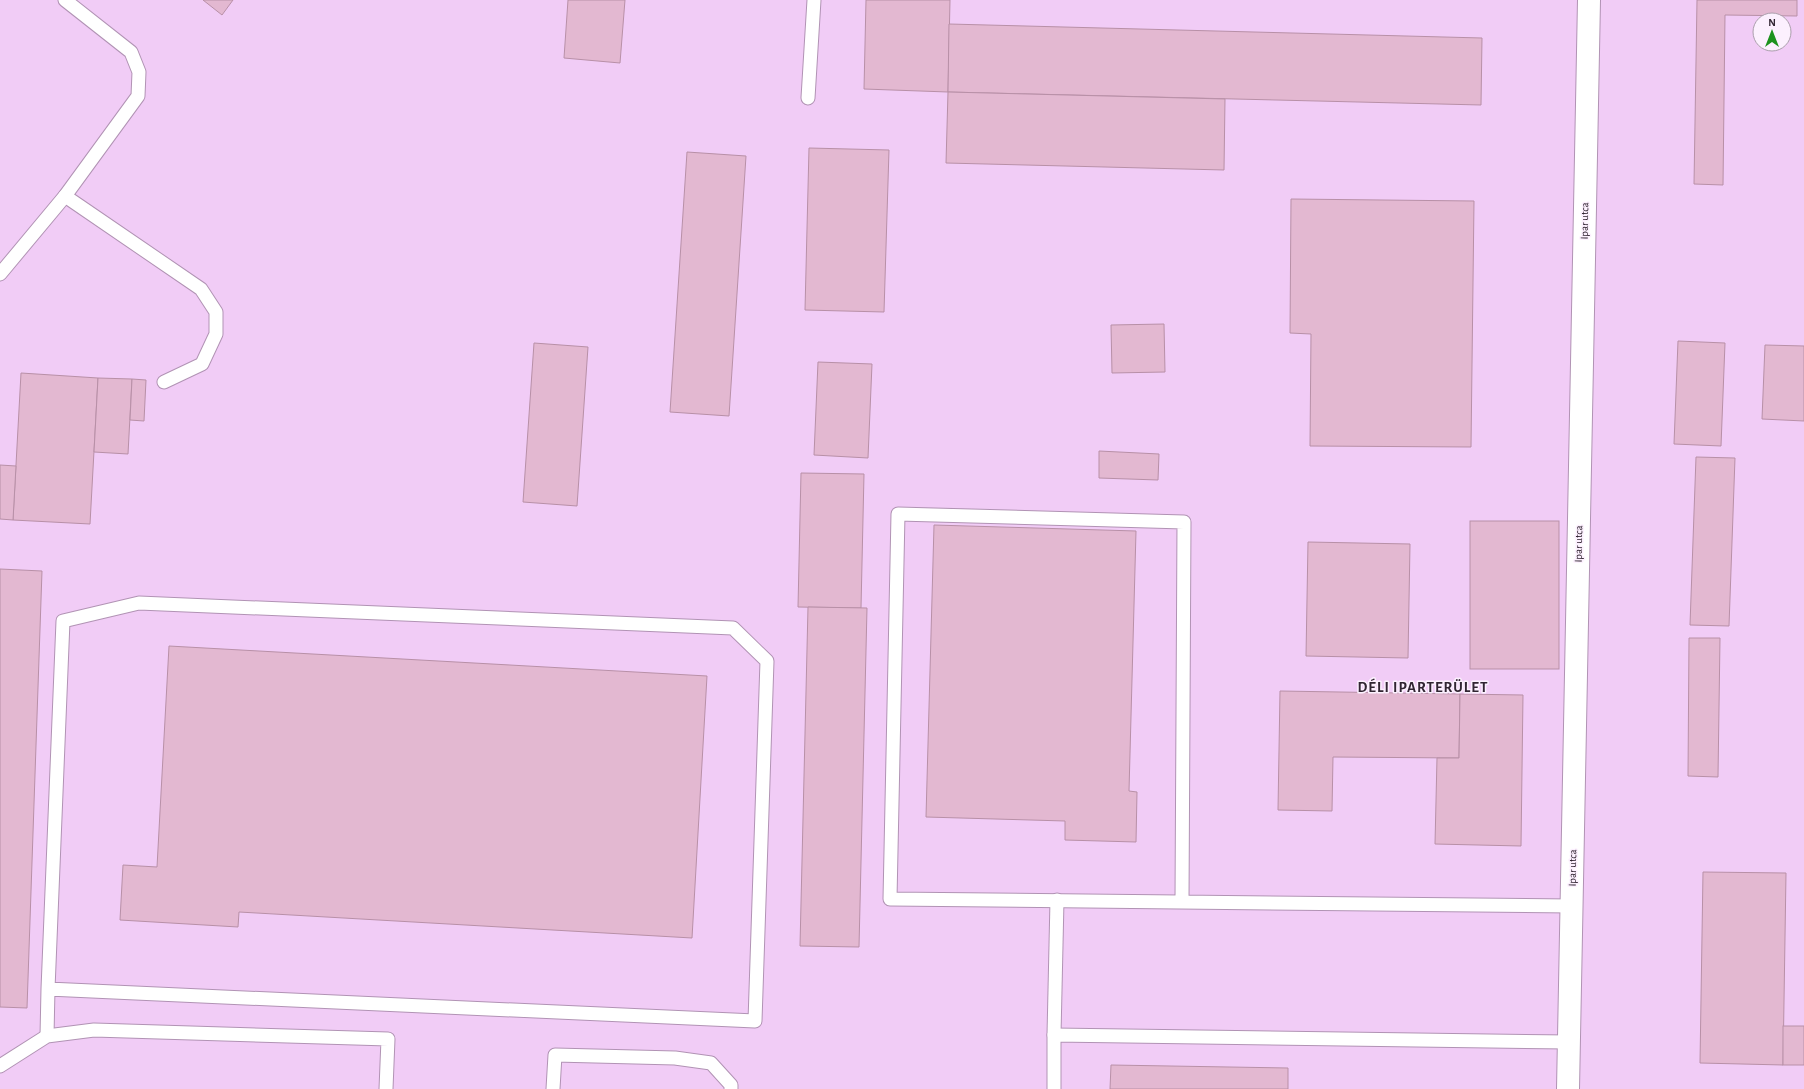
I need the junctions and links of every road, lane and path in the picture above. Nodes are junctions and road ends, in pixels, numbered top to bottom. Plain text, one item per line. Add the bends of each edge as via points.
1 (64, 0) edge
2 (814, 0) edge
3 (1589, 0) edge
4 (808, 98) dead end
5 (65, 196) junction
6 (0, 274) edge
7 (164, 382) dead end
8 (1057, 900) junction
9 (1182, 901) junction
10 (1572, 906) junction
11 (48, 989) junction
12 (1054, 1035) junction
13 (47, 1036) junction
14 (1569, 1042) junction
15 (0, 1066) edge
16 (386, 1089) edge
17 (553, 1089) edge
18 (731, 1089) edge
19 (1054, 1089) edge
20 (1568, 1089) edge

1 - 5 lane via 131,52 139,72 138,96
2 - 4 lane
3 - 10 street, Ipar utca
5 - 6 lane
5 - 7 lane via 201,289 216,312 216,334 202,364
8 - 9 lane
8 - 9 lane via 890,899 898,514 1184,522
8 - 12 lane
9 - 10 lane
10 - 14 street, Ipar utca
11 - 11 lane via 63,621 139,603 733,628 767,661 755,1021
11 - 13 lane
12 - 14 lane
12 - 19 lane
13 - 15 lane
13 - 16 lane via 94,1030 388,1039
14 - 20 street, Ipar utca
17 - 18 lane via 555,1055 675,1058 711,1063 731,1085

